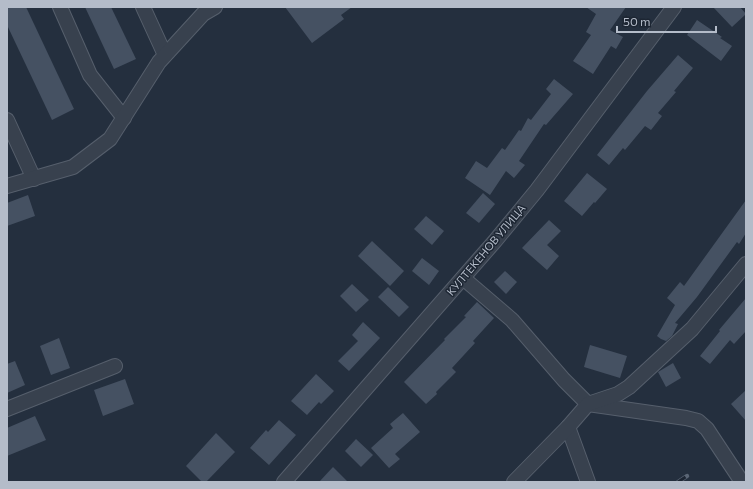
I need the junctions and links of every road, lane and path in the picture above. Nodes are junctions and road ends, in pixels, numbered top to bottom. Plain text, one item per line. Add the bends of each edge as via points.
1 (60, 7) edge
2 (215, 7) edge
3 (674, 7) edge
4 (145, 8) edge
5 (165, 55) junction
6 (124, 118) junction
7 (7, 120) edge
8 (34, 179) junction
9 (7, 186) edge
10 (746, 264) edge
11 (463, 278) junction
12 (115, 366) dead end
13 (588, 404) junction
14 (7, 410) edge
15 (568, 427) junction
16 (284, 482) edge
17 (514, 482) edge
18 (588, 482) edge
19 (742, 482) edge

1 - 6 street via 90,75
2 - 5 street via 203,14
3 - 11 street, КУЛТЕКЕНОВ УЛИЦА via 537,190
4 - 5 street
5 - 6 street
6 - 8 street via 110,139 73,167
7 - 8 street
8 - 9 street
10 - 13 street via 692,329 629,387 618,394
11 - 13 street via 512,320
11 - 16 street, КУЛТЕКЕНОВ УЛИЦА
12 - 14 street
13 - 15 street
13 - 19 street via 698,421 707,430
15 - 17 street
15 - 18 street

